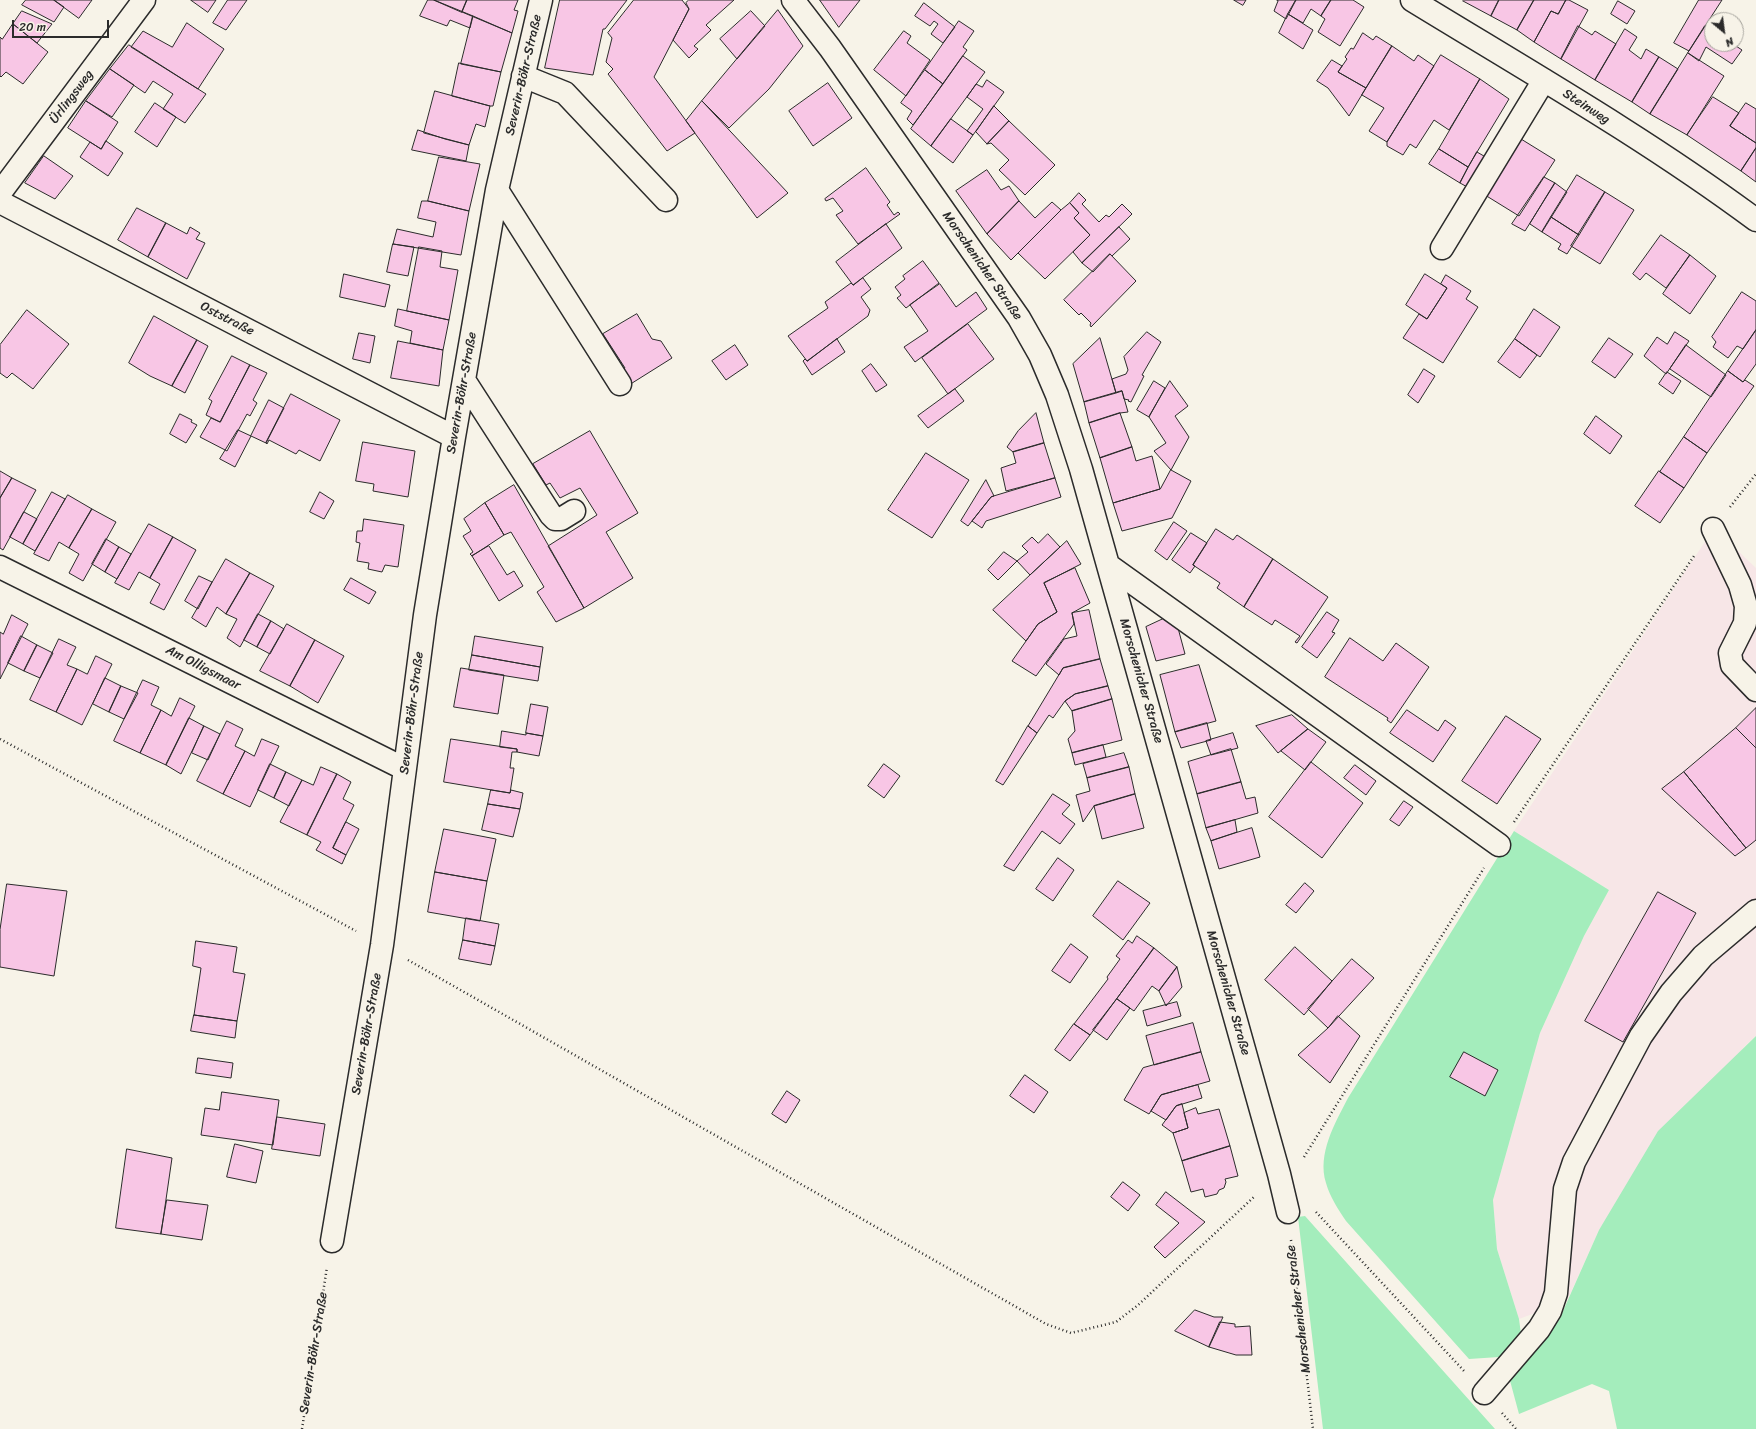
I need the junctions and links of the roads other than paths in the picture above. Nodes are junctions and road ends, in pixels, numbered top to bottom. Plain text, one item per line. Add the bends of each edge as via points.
1 (144, 0) edge
2 (541, 0) edge
3 (793, 0) edge
4 (1412, 0) edge
5 (523, 76) junction
6 (1544, 80) junction
7 (498, 190) junction
8 (0, 193) edge
9 (666, 200) dead end
10 (0, 202) edge
11 (1756, 220) edge
12 (1442, 248) dead end
13 (464, 380) junction
14 (620, 384) dead end
15 (454, 437) junction
16 (574, 511) dead end
17 (1713, 529) dead end
18 (1108, 565) junction
19 (0, 566) edge
20 (1756, 690) edge
21 (405, 769) junction
22 (1499, 845) dead end
23 (1756, 911) edge
24 (1288, 1212) road end
25 (332, 1241) road end
26 (1484, 1393) road end

1 - 8 street, Ürlingsweg
2 - 5 street, Severin-Böhr-Straße
3 - 18 street, Morschenicher Straße via 830,48 1019,318 1040,355 1057,395 1081,469
4 - 6 street, Steinweg
5 - 7 street, Severin-Böhr-Straße
5 - 9 street via 565,93
6 - 11 street, Steinweg via 1715,190
6 - 12 street
7 - 13 street, Severin-Böhr-Straße
7 - 14 street
10 - 15 street, Oststraße
13 - 15 street, Severin-Böhr-Straße
13 - 16 street via 551,516 561,519
15 - 21 street, Severin-Böhr-Straße via 425,615
17 - 20 street via 1740,585 1746,606 1745,623 1730,653 1732,665
18 - 22 street
18 - 24 street, Morschenicher Straße
19 - 21 street, Am Olligsmaar
21 - 25 street, Severin-Böhr-Straße via 382,945
23 - 26 street via 1703,956 1671,993 1641,1036 1574,1162 1565,1189 1556,1293 1550,1310 1539,1329

